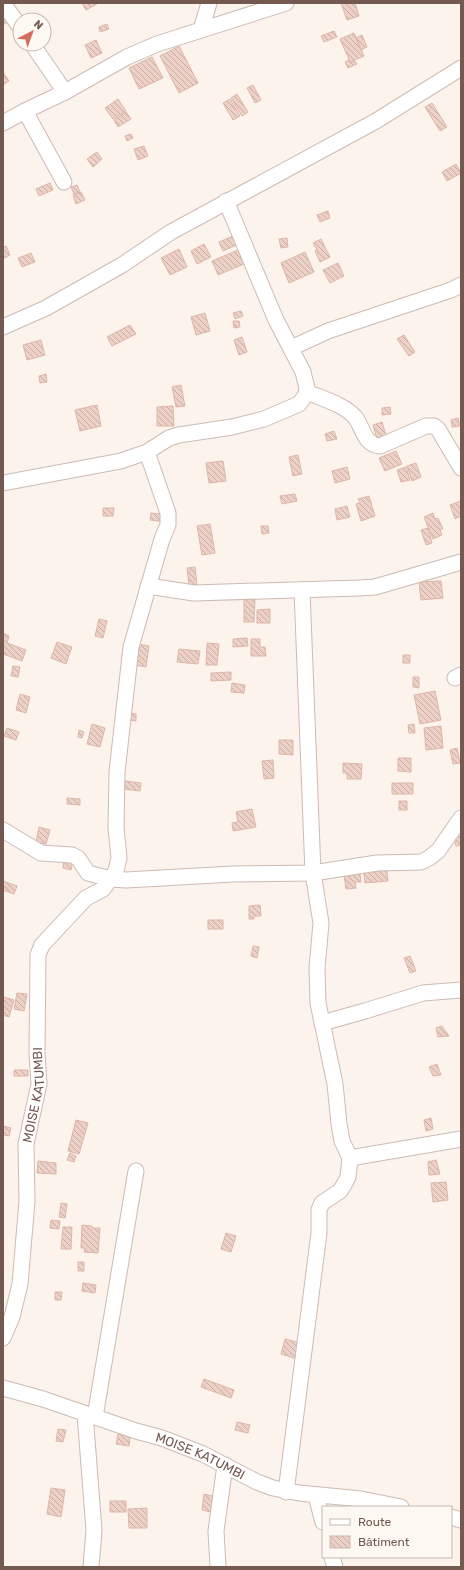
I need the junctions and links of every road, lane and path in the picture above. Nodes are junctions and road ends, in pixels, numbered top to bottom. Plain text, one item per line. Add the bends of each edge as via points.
1 (4, 3) edge
2 (209, 3) edge
3 (286, 3) edge
4 (12, 15) edge
5 (201, 30) junction
6 (38, 52) edge
7 (461, 68) edge
8 (65, 92) junction
9 (25, 111) junction
10 (3, 123) edge
11 (64, 182) dead end
12 (226, 201) junction
13 (461, 285) edge
14 (3, 327) edge
15 (291, 348) junction
16 (308, 392) junction
17 (147, 452) junction
18 (461, 468) edge
19 (3, 483) edge
20 (461, 562) edge
21 (148, 586) junction
22 (302, 590) junction
23 (461, 818) edge
24 (3, 830) edge
25 (313, 873) junction
26 (111, 879) junction
27 (461, 990) edge
28 (322, 1023) junction
29 (461, 1139) edge
30 (350, 1158) junction
31 (136, 1172) dead end
32 (3, 1338) edge
33 (3, 1388) edge
34 (90, 1415) junction
35 (225, 1465) junction
36 (286, 1492) junction
37 (316, 1496) junction
38 (395, 1506) edge
39 (322, 1518) edge
40 (91, 1567) edge
41 (218, 1567) edge

1 - 4 street
2 - 5 street
3 - 5 street
5 - 8 street via 127,57
6 - 8 street
7 - 12 street via 322,152
8 - 9 street
9 - 10 street
9 - 11 street
12 - 14 street via 46,308
12 - 15 street via 276,320
13 - 15 street via 328,331
15 - 16 street via 303,372
16 - 17 street via 299,404 264,419 238,426 179,435 169,438
16 - 18 street via 339,406 355,417 374,446 380,446 426,426 434,426
17 - 19 street via 121,461
17 - 21 street via 168,513 168,525
20 - 22 street via 375,587
21 - 22 street via 194,593
21 - 26 street via 131,648 117,772 116,828 119,858
22 - 25 street
23 - 25 street via 438,851 421,862 377,864
24 - 26 street via 42,853 72,855 78,858 88,873
25 - 26 street
25 - 28 street via 321,924 317,968 318,1003
26 - 32 street, MOISE KATUMBI via 103,889 86,898 42,945 38,954 39,1084 26,1144 27,1201 20,1284 12,1317
27 - 28 street via 423,992
28 - 30 street via 335,1084 342,1141
29 - 30 street
30 - 36 street via 345,1184 340,1191 322,1203 319,1210 319,1233
31 - 34 street
33 - 34 street, MOISE KATUMBI
34 - 35 street, MOISE KATUMBI via 162,1438
34 - 40 street via 94,1530
35 - 36 street, MOISE KATUMBI via 257,1482
35 - 41 street via 216,1531
36 - 37 street, MOISE KATUMBI
37 - 38 street, MOISE KATUMBI
37 - 39 street

